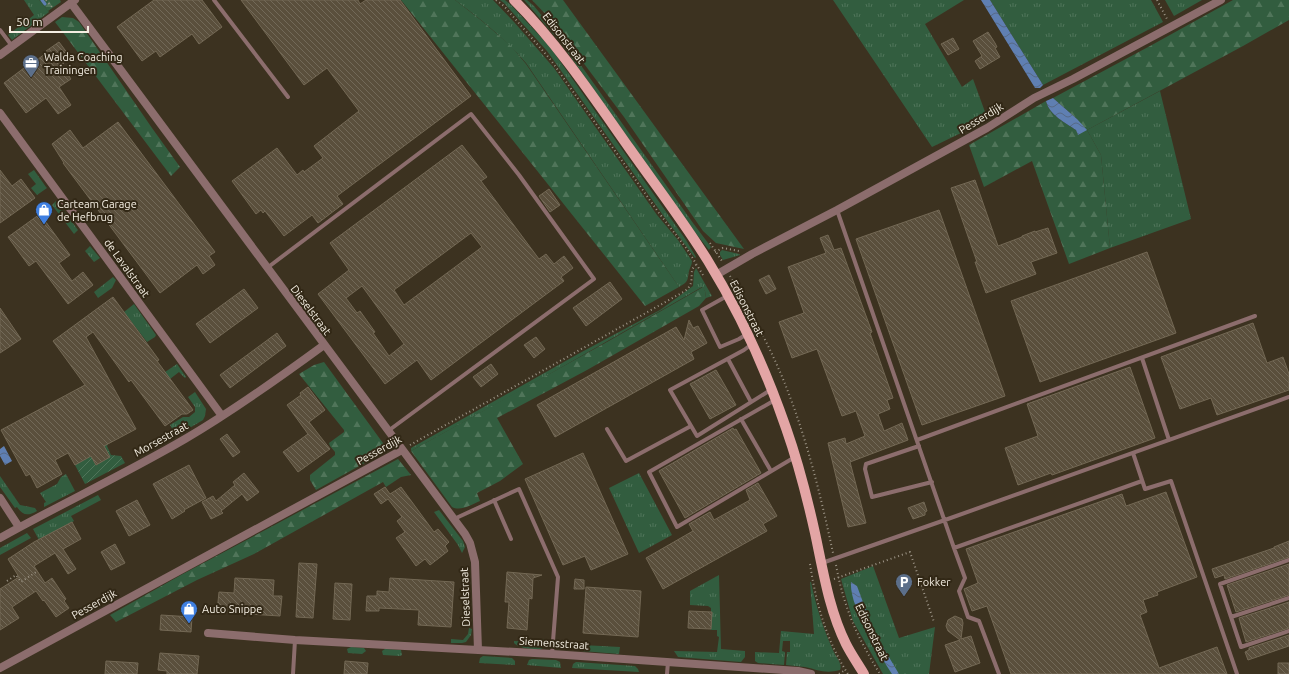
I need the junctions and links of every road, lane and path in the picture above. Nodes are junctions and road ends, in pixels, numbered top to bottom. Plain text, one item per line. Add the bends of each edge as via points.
1 (214, 0) edge
2 (496, 0) edge
3 (514, 0) edge
4 (1157, 0) edge
5 (1221, 0) edge
6 (73, 1) edge
7 (1172, 27) junction
8 (0, 30) edge
9 (12, 46) junction
10 (0, 55) edge
11 (288, 97) dead end
12 (0, 113) edge
13 (837, 210) junction
14 (716, 251) junction
15 (752, 254) junction
16 (706, 258) junction
17 (697, 264) junction
18 (267, 268) junction
19 (726, 269) junction
20 (716, 275) junction
21 (707, 280) dead end
22 (728, 296) junction
23 (1255, 316) dead end
24 (747, 334) junction
25 (752, 344) junction
26 (324, 345) junction
27 (1142, 358) junction
28 (728, 359) junction
29 (772, 389) junction
30 (1289, 397) edge
31 (776, 400) junction
32 (752, 402) junction
33 (222, 416) junction
34 (741, 420) junction
35 (691, 426) junction
36 (607, 429) dead end
37 (388, 432) junction
38 (917, 440) junction
39 (1169, 440) junction
40 (919, 446) junction
41 (402, 450) junction
42 (1133, 453) junction
43 (796, 457) junction
44 (771, 471) junction
45 (1142, 481) junction
46 (932, 482) junction
47 (0, 498) edge
48 (494, 500) junction
49 (454, 519) junction
50 (945, 520) junction
51 (19, 527) junction
52 (0, 538) edge
53 (512, 539) dead end
54 (954, 548) junction
55 (809, 558) dead end
56 (1289, 560) edge
57 (821, 563) junction
58 (36, 572) dead end
59 (838, 578) junction
60 (7, 581) dead end
61 (825, 582) junction
62 (813, 585) junction
63 (1289, 598) edge
64 (1231, 617) junction
65 (934, 622) dead end
66 (1289, 631) edge
67 (208, 633) dead end
68 (295, 640) junction
69 (478, 650) junction
70 (552, 654) junction
71 (668, 662) junction
72 (0, 668) edge
73 (845, 670) junction
74 (293, 674) edge
75 (667, 674) edge
76 (811, 674) edge
77 (838, 674) edge
78 (848, 674) edge
79 (864, 674) edge
80 (880, 674) edge
81 (999, 674) edge
82 (1237, 674) edge

1 - 11 lane
2 - 17 path via 550,59
3 - 16 main road, Edisonstraat via 561,52
4 - 7 path
5 - 7 street, Pesserdijk
6 - 9 street
6 - 18 street, Dieselstraat
7 - 13 street, Pesserdijk via 1034,98 987,128
8 - 9 lane
9 - 10 street
12 - 33 street, de Lavalstraat
13 - 15 street, Pesserdijk
13 - 38 lane
14 - 15 path via 723,248
14 - 16 path
14 - 19 path
15 - 19 street, Pesserdijk
16 - 17 path
16 - 20 main road, Edisonstraat
17 - 21 path
17 - 41 path, Pesserdijk via 692,269 691,283 685,291
18 - 26 street, Dieselstraat
18 - 37 lane via 471,114 519,175 594,279
19 - 20 street, Pesserdijk
20 - 22 main road, Edisonstraat
22 - 24 main road, Edisonstraat
22 - 24 lane via 702,310 720,347
23 - 27 lane
24 - 25 main road, Edisonstraat
25 - 28 lane
25 - 29 main road, Edisonstraat
26 - 33 street, Morsestraat
26 - 37 street, Dieselstraat
27 - 38 lane
27 - 39 lane
28 - 32 lane
28 - 35 lane via 670,390
29 - 31 main road, Edisonstraat
29 - 32 lane
30 - 39 lane
31 - 34 lane
31 - 43 main road, Edisonstraat
32 - 35 lane via 696,436
33 - 51 street, Morsestraat via 185,439
34 - 44 lane
34 - 44 lane via 649,472 677,526
35 - 36 lane via 626,461
37 - 41 street, Dieselstraat
38 - 40 lane
39 - 42 lane
40 - 46 lane
40 - 46 lane via 866,464 872,497
41 - 49 street, Dieselstraat
41 - 72 street, Pesserdijk
42 - 45 lane
42 - 50 lane
43 - 44 lane
43 - 57 main road, Edisonstraat
45 - 54 lane
45 - 82 lane via 1145,489 1171,481
46 - 50 lane
47 - 51 street
48 - 49 lane
48 - 53 lane
48 - 70 lane via 519,489 558,577
49 - 69 street, Dieselstraat via 470,543 475,562
50 - 54 lane
50 - 57 lane
51 - 52 street, Morsestraat
54 - 81 lane via 965,578 958,591 968,617 979,621
55 - 62 path
56 - 64 lane via 1220,584
57 - 61 main road, Edisonstraat
58 - 60 path via 21,582 16,576
59 - 61 path
59 - 65 path via 910,552
59 - 80 path, Edisonstraat via 851,620
61 - 62 path
61 - 79 main road, Edisonstraat via 846,644
62 - 73 path via 820,615
63 - 64 lane
64 - 66 lane via 1241,647
67 - 68 street, Siemensstraat
68 - 69 street, Siemensstraat
68 - 74 lane
69 - 70 street, Siemensstraat
70 - 71 street, Siemensstraat
71 - 75 lane
71 - 76 street, Siemensstraat
73 - 77 path
73 - 78 path

